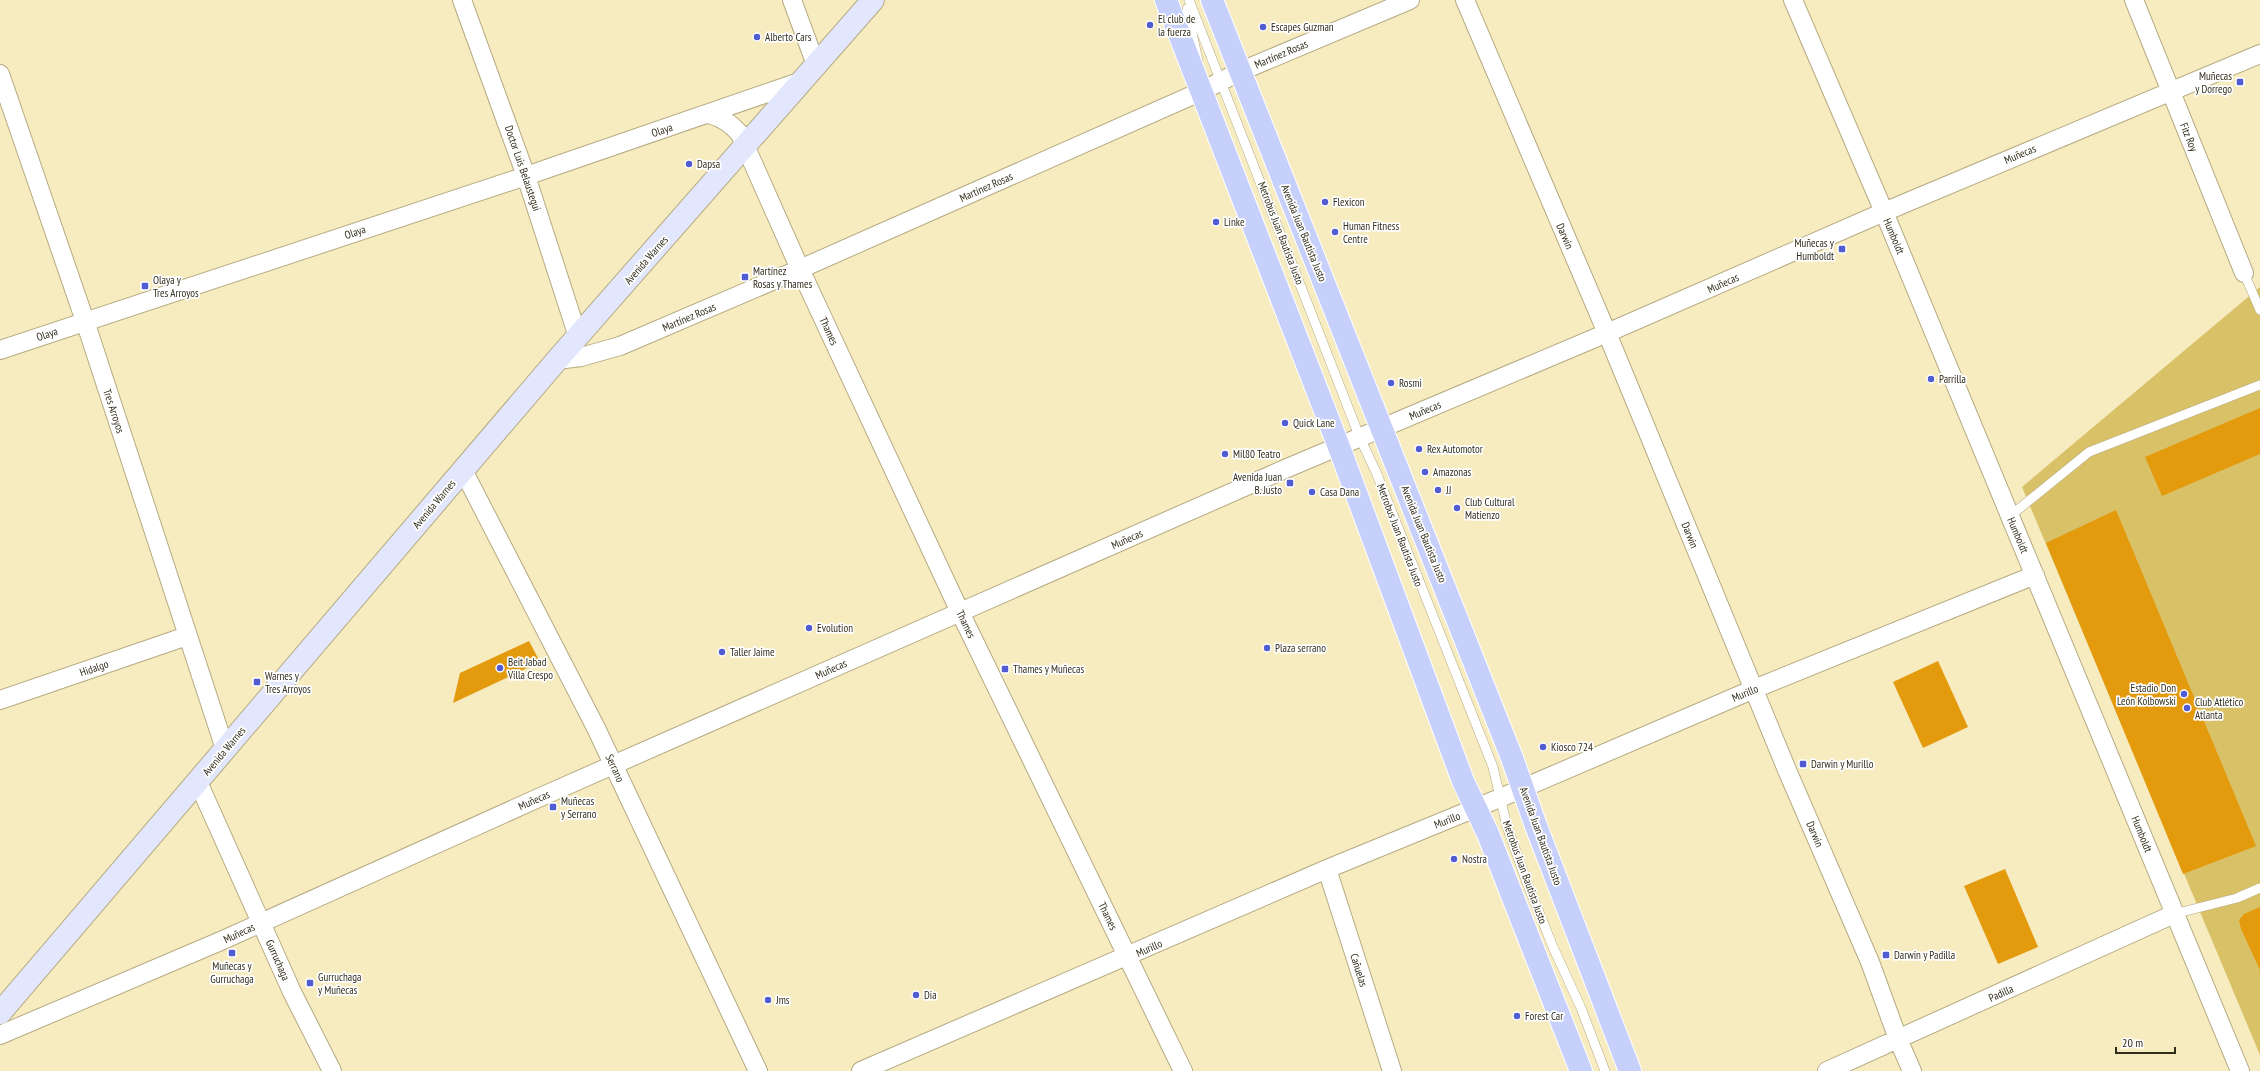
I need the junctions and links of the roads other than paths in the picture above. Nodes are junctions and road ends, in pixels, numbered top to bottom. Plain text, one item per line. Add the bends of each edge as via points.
1 (462, 0) edge
2 (792, 0) edge
3 (872, 0) edge
4 (1166, 0) edge
5 (1184, 0) edge
6 (1189, 0) edge
7 (1212, 0) edge
8 (1410, 0) edge
9 (1465, 0) edge
10 (1793, 0) edge
11 (2134, 0) edge
12 (2260, 54) edge
13 (1239, 72) junction
14 (809, 73) junction
15 (0, 74) edge
16 (1211, 86) junction
17 (2171, 91) junction
18 (709, 114) junction
19 (746, 146) junction
20 (727, 168) junction
21 (758, 174) junction
22 (526, 176) junction
23 (1884, 212) junction
24 (800, 269) junction
25 (2244, 273) joint
26 (2260, 310) edge
27 (84, 321) junction
28 (1607, 333) junction
29 (578, 337) junction
30 (0, 350) edge
31 (557, 360) junction
32 (2260, 385) edge
33 (1382, 428) junction
34 (1360, 438) junction
35 (1339, 447) junction
36 (463, 470) junction
37 (2010, 516) junction
38 (2035, 575) junction
39 (960, 612) junction
40 (187, 636) junction
41 (1754, 688) junction
42 (0, 700) edge
43 (225, 749) junction
44 (614, 766) junction
45 (198, 782) junction
46 (1523, 787) junction
47 (1500, 798) junction
48 (1474, 809) junction
49 (1327, 870) junction
50 (2260, 888) edge
51 (2174, 914) junction
52 (262, 922) junction
53 (1128, 957) junction
54 (0, 1013) edge
55 (0, 1035) edge
56 (1898, 1039) junction
57 (332, 1071) edge
58 (758, 1071) edge
59 (861, 1071) edge
60 (1183, 1071) edge
61 (1392, 1071) edge
62 (1581, 1071) edge
63 (1605, 1071) edge
64 (1630, 1071) edge
65 (1827, 1071) edge
66 (1912, 1071) edge
67 (2240, 1071) edge

1 - 22 street, Doctor Luis Belaustegui
2 - 14 street
3 - 14 main road, Avenida Warnes
4 - 16 main road
5 - 16 lane, Metrobus Juan Bautista Justo
6 - 16 lane, Metrobus Juan Bautista Justo
7 - 13 main road, Avenida Juan Bautista Justo
8 - 13 street, Martínez Rosas
9 - 28 street, Darwin
10 - 23 street, Humboldt
11 - 17 street, Fitz Roy
12 - 17 street, Muñecas
13 - 16 street, Martínez Rosas
13 - 33 main road, Avenida Juan Bautista Justo
14 - 18 street, Olaya
14 - 19 main road, Avenida Warnes
15 - 27 street, Tres Arroyos
16 - 24 street, Martínez Rosas
16 - 34 lane, Metrobus Juan Bautista Justo via 1243,136
16 - 35 main road
17 - 23 street, Muñecas
17 - 25 street, Fitz Roy
18 - 19 street via 732,125
18 - 22 street, Olaya
19 - 20 main road, Avenida Warnes
19 - 21 street, Thames
20 - 21 street via 743,166
20 - 29 main road, Avenida Warnes
21 - 24 street, Thames
22 - 27 street, Olaya
22 - 29 street, Doctor Luis Belaustegui
23 - 28 street, Muñecas
23 - 37 street, Humboldt
24 - 31 street, Martínez Rosas via 620,346 581,357
24 - 39 street, Thames
25 - 26 lane
27 - 30 street, Olaya
27 - 40 street, Tres Arroyos
28 - 33 street, Muñecas
28 - 41 street, Darwin
29 - 31 main road, Avenida Warnes
31 - 36 main road, Avenida Warnes
32 - 37 lane via 2089,452
33 - 34 street, Muñecas
33 - 46 main road, Avenida Juan Bautista Justo
34 - 35 street, Muñecas
34 - 47 lane, Metrobus Juan Bautista Justo via 1376,472 1493,767
35 - 39 street, Muñecas
35 - 48 main road
36 - 43 main road, Avenida Warnes
36 - 44 street, Serrano
37 - 38 street, Humboldt
38 - 41 street, Murillo
38 - 51 street, Humboldt
39 - 44 street, Muñecas
39 - 53 street, Thames
40 - 42 street, Hidalgo
40 - 43 street, Tres Arroyos
41 - 46 street, Murillo
41 - 56 street, Darwin via 1870,962
43 - 45 main road, Avenida Warnes
44 - 52 street, Muñecas
44 - 58 street, Serrano
45 - 52 street, Gurruchaga
45 - 54 main road, Avenida Warnes
46 - 47 street, Murillo
46 - 64 main road, Avenida Juan Bautista Justo
47 - 48 street, Murillo
47 - 63 lane, Metrobus Juan Bautista Justo via 1526,880 1553,947 1582,1008
48 - 49 street, Murillo
48 - 62 main road via 1488,834
49 - 53 street, Murillo
49 - 61 street, Cañuelas
50 - 51 lane via 2237,898
51 - 56 street, Padilla
51 - 67 street, Humboldt
52 - 55 street, Muñecas
52 - 57 street, Gurruchaga via 292,992
53 - 59 street, Murillo
53 - 60 street, Thames
56 - 65 street, Padilla
56 - 66 street, Darwin

